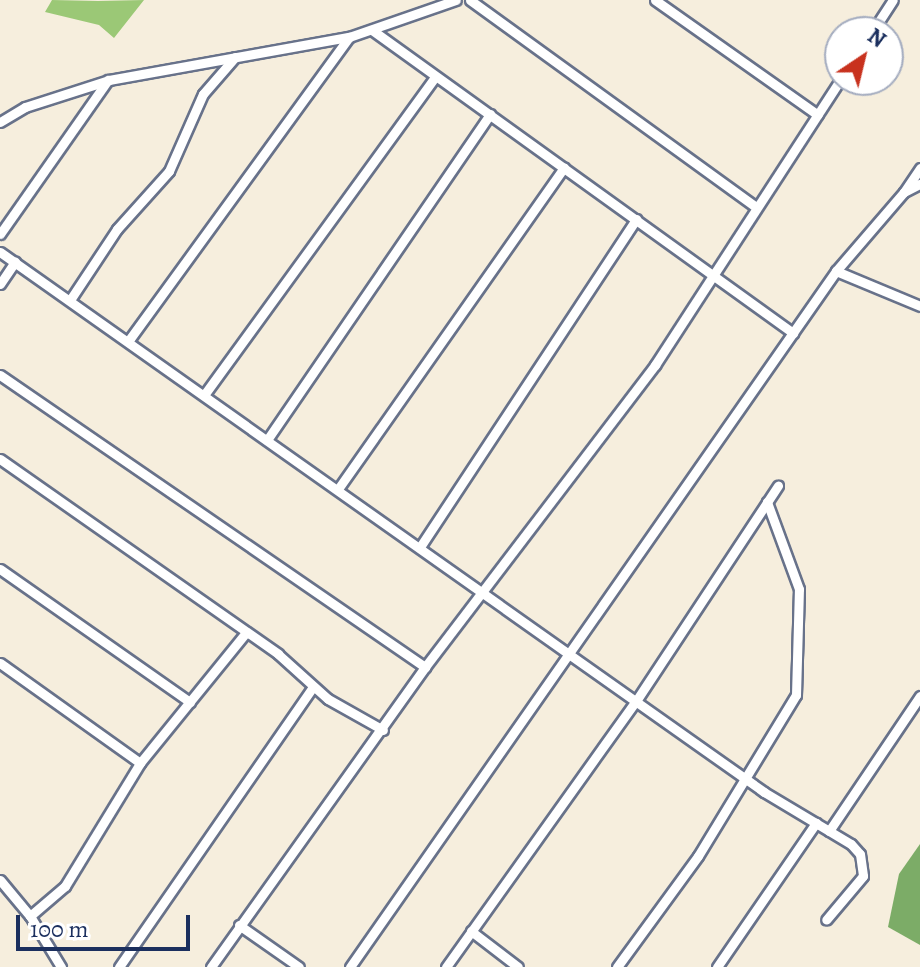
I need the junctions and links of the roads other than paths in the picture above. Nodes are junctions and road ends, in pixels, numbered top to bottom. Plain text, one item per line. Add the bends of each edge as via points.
1 (456, 0) edge
2 (470, 0) edge
3 (655, 0) edge
4 (372, 30) junction
5 (349, 37) junction
6 (235, 56) junction
7 (434, 78) junction
8 (109, 80) junction
9 (830, 96) edge
10 (490, 114) junction
11 (818, 115) junction
12 (2, 117) edge
13 (564, 167) junction
14 (920, 168) edge
15 (920, 184) edge
16 (904, 192) junction
17 (756, 207) junction
18 (636, 219) junction
19 (0, 234) edge
20 (0, 252) edge
21 (15, 262) junction
22 (836, 271) junction
23 (712, 272) junction
24 (0, 284) edge
25 (70, 300) junction
26 (920, 306) edge
27 (793, 333) junction
28 (129, 340) junction
29 (0, 375) edge
30 (204, 395) junction
31 (267, 440) junction
32 (0, 459) edge
33 (778, 486) dead end
34 (338, 489) junction
35 (767, 502) junction
36 (420, 547) junction
37 (0, 569) edge
38 (485, 593) junction
39 (244, 635) junction
40 (569, 655) junction
41 (0, 663) edge
42 (425, 667) junction
43 (312, 688) junction
44 (920, 696) edge
45 (636, 701) junction
46 (190, 702) junction
47 (383, 730) junction
48 (140, 763) junction
49 (747, 778) junction
50 (816, 823) junction
51 (829, 831) junction
52 (3, 884) edge
53 (30, 916) junction
54 (826, 920) dead end
55 (239, 925) junction
56 (471, 931) junction
57 (61, 967) edge
58 (119, 967) edge
59 (211, 967) edge
60 (299, 967) edge
61 (350, 967) edge
62 (446, 967) edge
63 (518, 967) edge
64 (617, 967) edge
65 (717, 967) edge

1 - 4 street
2 - 17 street
3 - 11 street
4 - 5 street
4 - 7 street
5 - 6 street
5 - 28 street
6 - 8 street
6 - 25 street via 203,94 169,171 117,229
7 - 10 street
7 - 30 street
8 - 12 street
8 - 19 street
9 - 11 street
10 - 13 street
10 - 31 street
11 - 17 street
13 - 18 street
13 - 34 street
14 - 16 street
15 - 16 street
16 - 22 street
17 - 23 street
18 - 23 street
18 - 36 street
20 - 21 street
21 - 24 street
21 - 25 street
22 - 26 street
22 - 27 street
23 - 27 street
23 - 38 street via 655,365
25 - 28 street
27 - 40 street
28 - 30 street
29 - 42 street
30 - 31 street
31 - 34 street
32 - 39 street
33 - 35 street
34 - 36 street
35 - 45 street
35 - 49 street via 799,589 798,684 790,709
36 - 38 street
37 - 46 street
38 - 40 street
38 - 42 street
39 - 43 street via 278,654
39 - 46 street
40 - 45 street
40 - 61 street
41 - 48 street
42 - 47 street
43 - 47 street
43 - 58 street
44 - 51 street
45 - 49 street
45 - 56 street
46 - 48 street
47 - 55 street
48 - 53 street via 65,886
49 - 50 street
49 - 64 street
50 - 51 street
50 - 65 street
51 - 54 street via 851,844 864,864 860,881
52 - 53 street
53 - 57 street
55 - 59 street
55 - 60 street
56 - 62 street
56 - 63 street

